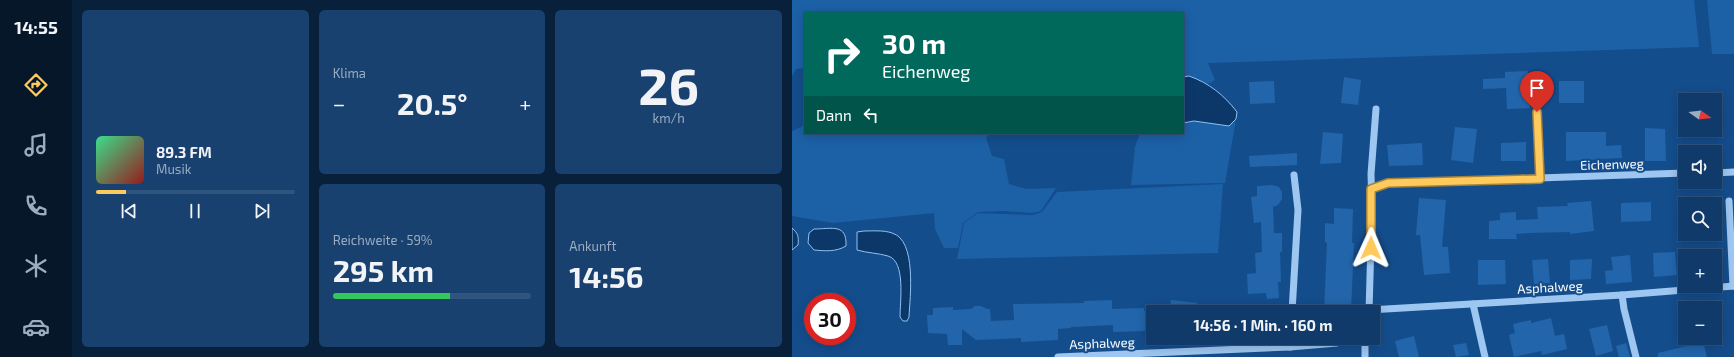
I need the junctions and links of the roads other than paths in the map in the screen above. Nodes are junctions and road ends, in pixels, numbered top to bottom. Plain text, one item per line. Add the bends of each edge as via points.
1 (1376, 109) dead end
2 (1537, 112) dead end
3 (1734, 172) edge
4 (1678, 173) edge
5 (1722, 173) edge
6 (1294, 175) dead end
7 (1540, 179) junction
8 (1371, 189) junction
9 (1729, 201) dead end
10 (1734, 286) edge
11 (1622, 295) junction
12 (1473, 304) junction
13 (1292, 305) edge
14 (1369, 305) edge
15 (1380, 310) edge
16 (1314, 345) edge
17 (1365, 345) edge
18 (1290, 347) joint
19 (1058, 357) edge
20 (1364, 357) edge
21 (1485, 357) edge
22 (1636, 357) edge

1 - 8 street
2 - 7 street
3 - 5 street
4 - 7 street, Eichenweg
6 - 13 street via 1298,210
7 - 8 street, Eichenweg via 1388,183
8 - 14 street
9 - 10 street, Asphalweg
10 - 11 street, Asphalweg
11 - 12 street, Asphalweg
11 - 22 street
12 - 15 street, Asphalweg
12 - 21 street
16 - 18 street, Asphalweg
17 - 20 street
18 - 19 street, Asphalweg

